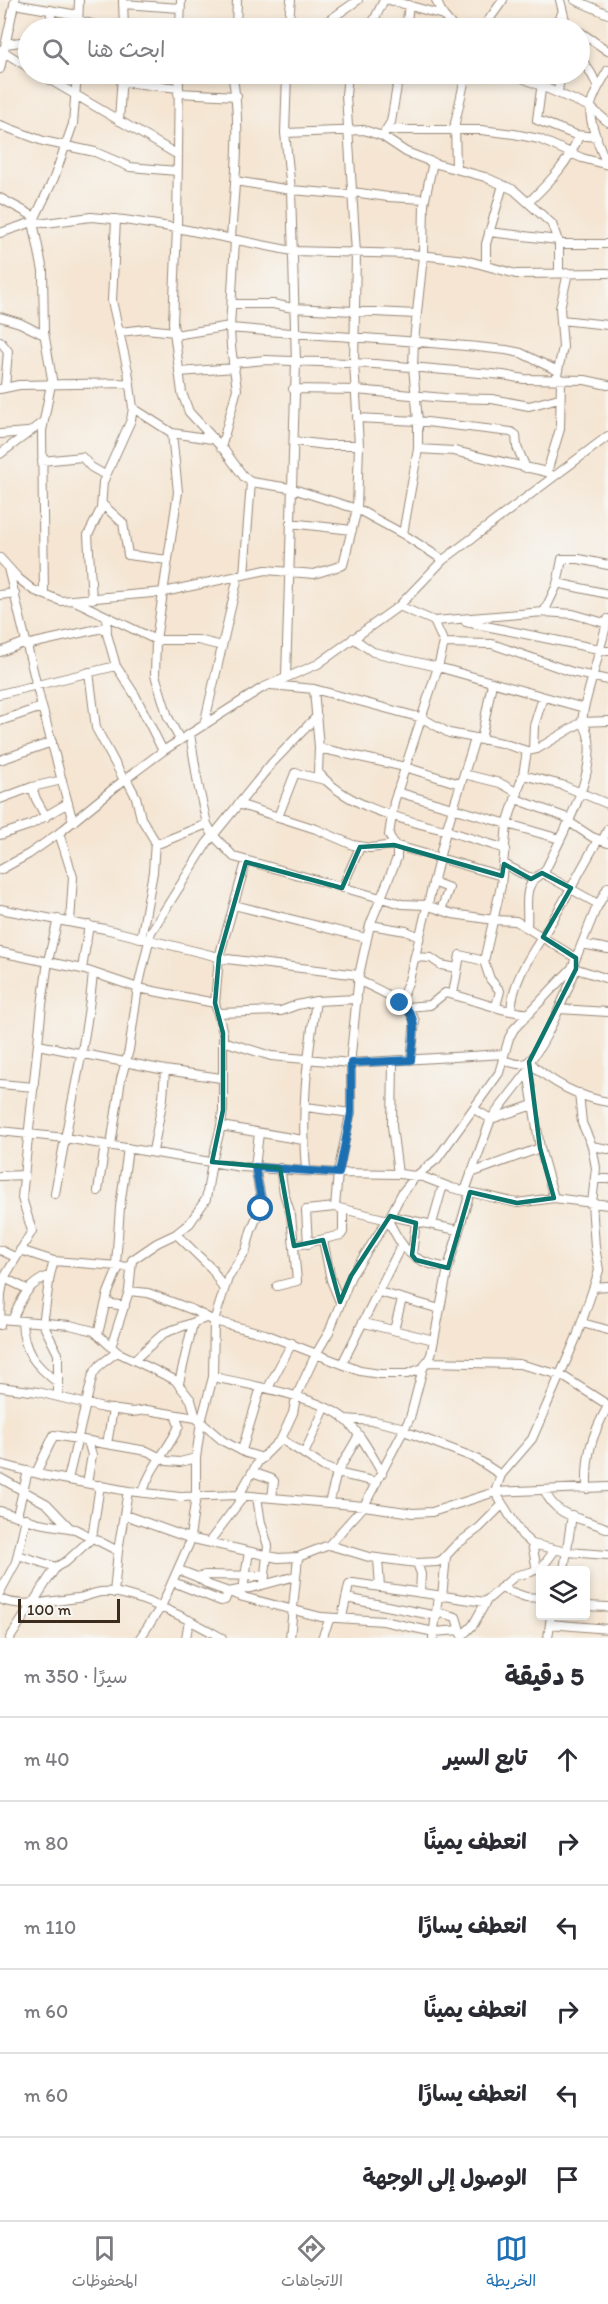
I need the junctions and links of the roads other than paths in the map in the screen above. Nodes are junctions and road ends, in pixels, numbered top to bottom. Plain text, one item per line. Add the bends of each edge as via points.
1 (79, 0) edge
2 (237, 0) edge
3 (291, 0) edge
4 (358, 0) edge
5 (384, 0) edge
6 (389, 0) edge
7 (436, 0) edge
8 (503, 0) edge
9 (560, 0) edge
10 (575, 0) edge
11 (14, 2) edge
12 (123, 2) edge
13 (180, 4) edge
14 (409, 5) junction
15 (51, 10) junction
16 (562, 12) junction
17 (608, 14) edge
18 (443, 15) junction
19 (51, 18) edge
20 (71, 18) edge
21 (78, 18) edge
22 (124, 18) edge
23 (236, 18) edge
24 (289, 18) edge
25 (332, 18) edge
26 (375, 18) edge
27 (407, 18) edge
28 (446, 18) edge
29 (491, 18) edge
30 (560, 18) edge
31 (564, 18) edge
32 (590, 39) edge
33 (4, 48) edge
34 (608, 51) edge
35 (18, 59) edge
36 (0, 69) edge
37 (608, 70) edge
38 (590, 71) edge
39 (57, 84) edge
40 (77, 84) edge
41 (122, 84) edge
42 (150, 84) edge
43 (178, 84) edge
44 (234, 84) edge
45 (287, 84) edge
46 (347, 84) edge
47 (397, 84) edge
48 (464, 84) edge
49 (536, 84) edge
50 (559, 84) edge
51 (540, 86) junction
52 (598, 87) junction
53 (178, 90) junction
54 (558, 93) junction
55 (77, 96) junction
56 (237, 96) junction
57 (590, 107) junction
58 (119, 121) junction
59 (608, 122) edge
60 (0, 125) edge
61 (348, 129) junction
62 (455, 130) junction
63 (285, 133) junction
64 (384, 134) junction
65 (579, 136) junction
66 (597, 137) junction
67 (65, 146) junction
68 (572, 154) junction
69 (178, 155) junction
70 (433, 162) junction
71 (608, 165) edge
72 (456, 169) junction
73 (177, 171) junction
74 (235, 181) junction
75 (503, 185) junction
76 (291, 190) junction
77 (353, 193) junction
78 (0, 198) edge
79 (425, 199) junction
80 (529, 202) junction
81 (34, 219) junction
82 (116, 219) junction
83 (0, 222) edge
84 (10, 228) junction
85 (177, 228) junction
86 (489, 232) junction
87 (0, 233) edge
88 (233, 240) junction
89 (559, 242) junction
90 (608, 244) edge
91 (292, 251) junction
92 (356, 253) junction
93 (423, 256) junction
94 (486, 265) junction
95 (558, 273) junction
96 (568, 273) junction
97 (608, 273) edge
98 (232, 304) junction
99 (293, 308) junction
100 (355, 310) junction
101 (416, 314) junction
102 (0, 317) edge
103 (561, 320) junction
104 (608, 325) edge
105 (230, 327) junction
106 (120, 332) junction
107 (175, 334) junction
108 (295, 334) junction
109 (44, 335) junction
110 (355, 338) junction
111 (0, 341) edge
112 (414, 341) junction
113 (3, 362) edge
114 (296, 362) junction
115 (354, 363) junction
116 (234, 365) junction
117 (412, 367) junction
118 (179, 372) junction
119 (559, 376) junction
120 (130, 383) junction
121 (51, 384) junction
122 (608, 385) edge
123 (3, 388) edge
124 (293, 389) junction
125 (356, 390) junction
126 (414, 394) junction
127 (559, 398) junction
128 (132, 408) junction
129 (357, 418) junction
130 (418, 421) junction
131 (43, 422) junction
132 (28, 432) junction
133 (172, 433) junction
134 (0, 434) edge
135 (608, 436) edge
136 (212, 439) junction
137 (294, 441) junction
138 (359, 445) junction
139 (221, 448) junction
140 (418, 449) junction
141 (0, 454) edge
142 (42, 462) junction
143 (526, 468) junction
144 (550, 474) junction
145 (105, 475) junction
146 (251, 482) junction
147 (290, 488) junction
148 (102, 504) junction
149 (357, 509) junction
150 (290, 523) junction
151 (352, 530) junction
152 (403, 534) junction
153 (0, 558) edge
154 (168, 560) junction
155 (443, 560) junction
156 (608, 565) edge
157 (8, 566) junction
158 (289, 572) junction
159 (241, 576) junction
160 (557, 583) junction
161 (164, 592) junction
162 (15, 593) junction
163 (44, 594) junction
164 (608, 594) edge
165 (0, 595) edge
166 (92, 599) junction
167 (71, 600) junction
168 (399, 606) junction
169 (544, 612) junction
170 (106, 616) junction
171 (457, 620) junction
172 (434, 621) junction
173 (608, 622) edge
174 (106, 627) junction
175 (353, 638) junction
176 (156, 640) junction
177 (444, 643) junction
178 (26, 644) junction
179 (222, 646) junction
180 (604, 651) edge
181 (0, 652) edge
182 (116, 666) junction
183 (438, 668) junction
184 (89, 672) junction
185 (286, 676) junction
186 (593, 677) junction
187 (608, 680) edge
188 (492, 683) junction
189 (38, 684) junction
190 (269, 685) junction
191 (314, 689) junction
192 (0, 694) edge
193 (543, 697) junction
194 (42, 707) junction
195 (584, 708) junction
196 (317, 716) junction
197 (422, 718) junction
198 (0, 721) edge
199 (608, 721) edge
200 (582, 722) junction
201 (204, 725) junction
202 (190, 734) junction
203 (478, 739) junction
204 (180, 740) junction
205 (52, 742) junction
206 (319, 748) junction
207 (530, 750) junction
208 (163, 751) junction
209 (0, 760) edge
210 (405, 767) junction
211 (464, 774) junction
212 (523, 775) junction
213 (125, 779) junction
214 (62, 780) junction
215 (327, 781) junction
216 (460, 784) junction
217 (32, 787) junction
218 (397, 792) junction
219 (581, 794) junction
220 (517, 796) junction
221 (0, 799) edge
222 (68, 803) junction
223 (238, 804) junction
224 (608, 804) edge
225 (454, 807) junction
226 (392, 816) junction
227 (46, 817) junction
228 (278, 817) junction
229 (570, 820) junction
230 (73, 822) junction
231 (508, 822) junction
232 (207, 824) junction
233 (608, 829) edge
234 (446, 831) junction
235 (59, 833) junction
236 (213, 835) junction
237 (0, 836) edge
238 (560, 839) junction
239 (155, 841) junction
240 (603, 841) edge
241 (394, 845) junction
242 (360, 847) junction
243 (506, 849) junction
244 (440, 857) junction
245 (246, 862) junction
246 (504, 864) junction
247 (0, 870) edge
248 (542, 873) junction
249 (502, 876) junction
250 (532, 879) junction
251 (433, 882) junction
252 (608, 887) edge
253 (342, 888) junction
254 (571, 888) junction
255 (379, 899) junction
256 (598, 904) junction
257 (234, 905) junction
258 (426, 905) junction
259 (0, 909) edge
260 (441, 910) junction
261 (58, 919) junction
262 (494, 920) junction
263 (70, 922) junction
264 (370, 924) junction
265 (89, 925) junction
266 (527, 926) junction
267 (418, 937) junction
268 (543, 937) junction
269 (366, 938) junction
270 (144, 939) junction
271 (582, 944) junction
272 (608, 949) edge
273 (0, 952) edge
274 (219, 957) junction
275 (414, 957) junction
276 (576, 958) junction
277 (48, 961) junction
278 (484, 961) junction
279 (457, 968) junction
280 (574, 968) junction
281 (82, 969) junction
282 (93, 973) junction
283 (358, 978) junction
284 (608, 979) edge
285 (138, 988) junction
286 (453, 994) junction
287 (357, 999) junction
288 (316, 1001) junction
289 (215, 1003) junction
290 (403, 1005) junction
291 (496, 1006) junction
292 (559, 1009) junction
293 (511, 1011) junction
294 (608, 1012) edge
295 (218, 1013) junction
296 (530, 1013) junction
297 (223, 1041) junction
298 (38, 1045) junction
299 (81, 1053) junction
300 (504, 1057) junction
301 (307, 1059) junction
302 (411, 1060) junction
303 (126, 1062) junction
304 (393, 1062) junction
305 (351, 1063) junction
306 (530, 1066) junction
307 (165, 1070) junction
308 (221, 1078) junction
309 (0, 1084) edge
310 (33, 1087) junction
311 (579, 1094) junction
312 (608, 1102) edge
313 (533, 1105) junction
314 (306, 1107) junction
315 (474, 1109) junction
316 (351, 1113) junction
317 (491, 1119) junction
318 (221, 1126) junction
319 (0, 1131) edge
320 (259, 1133) junction
321 (28, 1134) junction
322 (65, 1138) junction
323 (303, 1140) junction
324 (108, 1145) junction
325 (592, 1146) junction
326 (128, 1148) junction
327 (540, 1148) junction
328 (608, 1149) edge
329 (153, 1151) junction
330 (212, 1162) junction
331 (255, 1167) junction
332 (280, 1168) junction
333 (306, 1170) junction
334 (339, 1173) junction
335 (471, 1173) junction
336 (398, 1174) junction
337 (24, 1175) junction
338 (0, 1176) edge
339 (416, 1176) junction
340 (596, 1179) junction
341 (608, 1179) edge
342 (443, 1185) junction
343 (98, 1191) dead end
344 (467, 1192) junction
345 (55, 1194) dead end
346 (554, 1198) junction
347 (592, 1203) junction
348 (608, 1205) edge
349 (339, 1208) junction
350 (389, 1218) junction
351 (416, 1222) junction
352 (432, 1224) junction
353 (457, 1230) junction
354 (176, 1234) junction
355 (323, 1240) junction
356 (308, 1244) junction
357 (402, 1244) junction
358 (294, 1246) junction
359 (0, 1251) edge
360 (17, 1254) junction
361 (412, 1255) junction
362 (54, 1261) junction
363 (117, 1265) junction
364 (131, 1267) junction
365 (448, 1268) junction
366 (50, 1275) junction
367 (4, 1278) junction
368 (277, 1286) dead end
369 (608, 1286) edge
370 (594, 1287) junction
371 (1, 1288) edge
372 (27, 1289) junction
373 (224, 1290) junction
374 (129, 1291) junction
375 (380, 1292) junction
376 (402, 1299) junction
377 (340, 1302) junction
378 (106, 1303) junction
379 (125, 1306) junction
380 (440, 1309) junction
381 (206, 1317) junction
382 (0, 1319) edge
383 (12, 1320) junction
384 (22, 1321) junction
385 (214, 1321) junction
386 (193, 1323) junction
387 (364, 1323) junction
388 (582, 1323) junction
389 (43, 1324) junction
390 (394, 1330) junction
391 (608, 1330) edge
392 (98, 1334) junction
393 (434, 1340) junction
394 (292, 1343) junction
395 (114, 1350) junction
396 (316, 1354) junction
397 (134, 1360) junction
398 (342, 1364) junction
399 (425, 1365) junction
400 (561, 1375) junction
401 (213, 1377) junction
402 (58, 1383) junction
403 (179, 1383) junction
404 (0, 1387) edge
405 (265, 1387) junction
406 (58, 1397) junction
407 (296, 1397) junction
408 (86, 1403) junction
409 (608, 1405) edge
410 (325, 1408) junction
411 (112, 1409) junction
412 (175, 1415) junction
413 (344, 1419) junction
414 (198, 1420) junction
415 (405, 1429) junction
416 (359, 1435) junction
417 (77, 1439) junction
418 (281, 1439) junction
419 (88, 1441) junction
420 (107, 1444) junction
421 (242, 1450) junction
422 (304, 1454) junction
423 (196, 1458) junction
424 (263, 1458) junction
425 (161, 1459) junction
426 (0, 1464) edge
427 (32, 1472) junction
428 (252, 1472) junction
429 (337, 1473) junction
430 (382, 1473) junction
431 (501, 1475) junction
432 (0, 1478) edge
433 (68, 1479) junction
434 (377, 1482) junction
435 (87, 1483) junction
436 (100, 1485) junction
437 (608, 1487) edge
438 (587, 1489) junction
439 (23, 1490) junction
440 (128, 1491) junction
441 (545, 1491) junction
442 (143, 1492) junction
443 (495, 1492) junction
444 (242, 1495) junction
445 (196, 1496) junction
446 (257, 1497) junction
447 (272, 1498) junction
448 (329, 1503) junction
449 (502, 1505) junction
450 (364, 1506) junction
451 (0, 1511) edge
452 (17, 1515) junction
453 (125, 1515) junction
454 (572, 1515) junction
455 (26, 1518) junction
456 (69, 1527) junction
457 (608, 1529) edge
458 (92, 1538) junction
459 (189, 1538) junction
460 (209, 1542) junction
461 (532, 1544) junction
462 (329, 1545) junction
463 (555, 1550) junction
464 (118, 1551) junction
465 (249, 1552) junction
466 (567, 1552) junction
467 (18, 1555) junction
468 (608, 1555) edge
469 (267, 1556) junction
470 (446, 1556) junction
471 (298, 1557) junction
472 (378, 1558) junction
473 (417, 1563) junction
474 (540, 1566) edge
475 (543, 1566) edge
476 (565, 1566) edge
477 (56, 1567) junction
478 (179, 1570) junction
479 (536, 1570) edge
480 (296, 1576) junction
481 (197, 1577) junction
482 (244, 1577) junction
483 (265, 1580) junction
484 (173, 1582) junction
485 (380, 1587) junction
486 (500, 1588) junction
487 (243, 1589) junction
488 (0, 1592) edge
489 (228, 1592) junction
490 (114, 1593) junction
491 (420, 1593) junction
492 (440, 1596) junction
493 (346, 1598) junction
494 (536, 1598) edge
495 (0, 1599) edge
496 (34, 1602) junction
497 (485, 1602) junction
498 (388, 1606) junction
499 (590, 1606) edge
500 (162, 1607) junction
501 (608, 1607) edge
502 (293, 1610) junction
503 (437, 1614) junction
504 (342, 1617) junction
505 (330, 1618) junction
506 (189, 1620) junction
507 (550, 1620) edge
508 (385, 1621) junction
509 (550, 1624) junction
510 (608, 1629) edge
511 (434, 1635) edge
512 (461, 1635) edge
513 (10, 1638) edge
514 (140, 1638) edge
515 (186, 1638) edge
516 (222, 1638) edge
517 (290, 1638) edge
518 (322, 1638) edge
519 (548, 1638) edge

1 - 21 street
2 - 23 street
3 - 24 street
4 - 25 street
5 - 26 street
6 - 14 street
7 - 18 street
8 - 29 street
9 - 16 street
10 - 17 street
11 - 15 street
11 - 33 street
12 - 13 street
12 - 22 street
14 - 18 street
14 - 27 street
15 - 19 street
15 - 20 street
16 - 30 street
16 - 31 street
18 - 28 street
32 - 34 street
33 - 35 street
33 - 36 street
37 - 52 street
38 - 52 street
39 - 55 street
40 - 55 street
41 - 58 street
42 - 53 street
43 - 53 street
44 - 56 street
45 - 63 street
46 - 61 street
47 - 64 street via 391,122
48 - 62 street
49 - 51 street
50 - 54 street
51 - 54 street
51 - 65 street via 537,120
52 - 57 street
53 - 56 street
53 - 69 street
54 - 57 street
55 - 58 street
55 - 67 street
56 - 74 street
57 - 59 street
57 - 66 street
58 - 69 street
60 - 67 street
61 - 63 street
61 - 64 street
61 - 77 street
62 - 64 street
62 - 68 street via 539,139
62 - 72 street
63 - 76 street
64 - 70 street via 406,152
65 - 66 street
65 - 68 street
66 - 71 street
67 - 73 street via 95,152 135,168
67 - 81 street
68 - 71 street
68 - 80 street
69 - 73 street
70 - 72 street
70 - 79 street
72 - 75 street
73 - 85 street
74 - 76 street
74 - 88 street
75 - 80 street
75 - 86 street
76 - 77 street
76 - 91 street
77 - 79 street
77 - 92 street
78 - 81 street
79 - 93 street
80 - 89 street via 550,220
81 - 82 street via 46,224 91,217
81 - 84 street
81 - 109 street via 43,271
82 - 85 street
82 - 106 street via 112,301
83 - 84 street
84 - 87 street
85 - 88 street
85 - 107 street
86 - 89 street
86 - 94 street
88 - 91 street
88 - 98 street
89 - 90 street
89 - 95 street
91 - 92 street
91 - 99 street
92 - 93 street
92 - 100 street
93 - 94 street
93 - 101 street
94 - 95 street via 516,274
95 - 96 street
96 - 97 street
96 - 103 street via 560,304
98 - 99 street
98 - 105 street
99 - 100 street
99 - 108 street
100 - 101 street
100 - 110 street
101 - 112 street
102 - 109 street
103 - 104 street
103 - 119 street
105 - 107 street
105 - 108 street
105 - 116 street
106 - 107 street via 146,329
106 - 120 street
107 - 118 street
108 - 110 street
108 - 114 street
109 - 121 street
110 - 112 street
110 - 115 street
111 - 113 street via 8,351
112 - 117 street
112 - 119 street via 512,350
113 - 123 street
114 - 115 street
114 - 116 street via 265,360
114 - 124 street
115 - 117 street
115 - 125 street
116 - 118 street
116 - 139 street via 237,389
117 - 119 street via 524,379
117 - 126 street
118 - 136 street via 189,412
119 - 122 street
119 - 127 street
120 - 121 street
120 - 128 street
121 - 123 street
121 - 131 street
124 - 125 street
124 - 137 street
125 - 126 street
125 - 129 street
126 - 127 street via 492,399 529,406
126 - 130 street
127 - 144 street via 560,429
128 - 133 street
128 - 145 street via 131,420
129 - 130 street
129 - 138 street
130 - 140 street
130 - 143 street via 514,433
131 - 132 street
131 - 142 street
132 - 134 street
132 - 141 street
133 - 136 street
133 - 154 street via 178,492
135 - 144 street
136 - 139 street
137 - 138 street
137 - 147 street
138 - 149 street
139 - 146 street
140 - 143 street via 454,451
140 - 152 street
142 - 145 street via 84,457 91,467
142 - 163 street
143 - 144 street
144 - 155 street
145 - 148 street
146 - 147 street
146 - 159 street
147 - 149 street
147 - 150 street
148 - 154 street via 123,523 128,555
148 - 166 street via 88,535
149 - 151 street
149 - 152 street
150 - 151 street
150 - 158 street
151 - 158 street via 340,567 314,574
152 - 155 street
153 - 157 street
154 - 161 street
155 - 168 street
156 - 160 street via 563,558
157 - 162 street
157 - 163 street via 33,590
158 - 159 street via 266,570
158 - 185 street
159 - 161 street
159 - 179 street
160 - 164 street
160 - 169 street
161 - 166 street
161 - 176 street
162 - 165 street
162 - 178 street
163 - 167 street via 61,601
166 - 167 street
167 - 170 street
168 - 172 street
168 - 175 street
169 - 171 street
169 - 173 street
170 - 174 street
170 - 176 street
171 - 172 street
171 - 180 street
172 - 177 street
173 - 180 street
174 - 178 street
174 - 182 street
175 - 183 street via 373,652
175 - 185 street via 318,664
176 - 179 street via 198,640
176 - 204 street via 155,675
177 - 183 street
177 - 186 street via 500,646
178 - 181 street
178 - 189 street
179 - 201 street
180 - 186 street
182 - 184 street
182 - 208 street
183 - 188 street
183 - 197 street
184 - 189 street
184 - 213 street via 96,728
185 - 190 street
186 - 187 street
186 - 195 street
188 - 193 street
188 - 203 street
189 - 192 street
189 - 194 street
190 - 191 street
190 - 201 street
191 - 196 street
191 - 197 street
193 - 195 street
193 - 207 street
194 - 198 street
194 - 205 street
195 - 200 street
196 - 206 street
196 - 223 street
197 - 203 street via 449,733
197 - 210 street
199 - 200 street
200 - 207 street
200 - 219 street via 589,730 592,754
201 - 202 street
202 - 204 street
202 - 232 street
203 - 207 street
203 - 211 street
204 - 208 street
205 - 209 street
205 - 214 street
206 - 210 street
206 - 215 street via 318,772
207 - 212 street
208 - 213 street
210 - 216 street
210 - 218 street
211 - 216 street
211 - 220 street via 500,783
212 - 219 street
212 - 220 street
213 - 230 street
213 - 239 street
214 - 217 street
214 - 222 street
215 - 226 street via 355,800
215 - 228 street via 295,773
216 - 225 street
217 - 221 street
217 - 227 street
218 - 225 street
218 - 226 street
219 - 224 street
219 - 229 street
220 - 229 street
220 - 231 street
222 - 227 street
222 - 230 street
223 - 228 street
223 - 236 street
225 - 231 street
225 - 234 street
226 - 234 street
226 - 241 street via 389,835
227 - 237 street
228 - 242 street
229 - 238 street
229 - 240 street
230 - 235 street
231 - 238 street
231 - 243 street
232 - 236 street
232 - 239 street via 160,843
233 - 240 street
234 - 243 street
234 - 244 street
235 - 247 street
235 - 263 street via 73,877
236 - 245 street via 234,857
236 - 270 street
238 - 248 street
239 - 270 street
240 - 254 street
241 - 242 street
241 - 244 street
241 - 255 street via 397,858
242 - 253 street
243 - 246 street
244 - 249 street
244 - 251 street
245 - 253 street
245 - 257 street
246 - 249 street
246 - 250 street
248 - 250 street
248 - 254 street
249 - 262 street
250 - 266 street
251 - 258 street
251 - 260 street via 449,888
252 - 256 street
253 - 255 street
254 - 256 street
254 - 268 street
255 - 258 street
255 - 264 street
256 - 271 street
257 - 269 street
257 - 274 street
258 - 260 street
258 - 267 street
259 - 261 street
260 - 262 street
261 - 263 street
261 - 277 street
262 - 266 street
262 - 278 street
263 - 265 street
264 - 267 street
264 - 269 street
265 - 270 street
265 - 281 street
266 - 268 street
267 - 275 street
268 - 276 street
268 - 293 street via 514,987
269 - 283 street
270 - 274 street
270 - 285 street via 146,957
271 - 272 street
271 - 276 street
273 - 277 street
274 - 283 street
274 - 289 street
275 - 279 street via 431,958
275 - 290 street
276 - 280 street
277 - 281 street
277 - 298 street
278 - 279 street via 461,955
278 - 291 street via 490,979 500,991
279 - 286 street
280 - 284 street
280 - 292 street
280 - 296 street
281 - 282 street
282 - 285 street
282 - 299 street
283 - 287 street
283 - 290 street
285 - 289 street
285 - 303 street
286 - 290 street via 443,994 430,1005
286 - 291 street
287 - 288 street
287 - 305 street
288 - 295 street via 281,1011
288 - 301 street
289 - 295 street
290 - 302 street via 415,1021
291 - 293 street
292 - 294 street
292 - 306 street
293 - 296 street
295 - 297 street
296 - 300 street via 508,1038
297 - 301 street via 267,1055
297 - 308 street
298 - 299 street
298 - 310 street
299 - 303 street
299 - 322 street
300 - 302 street
300 - 306 street
300 - 315 street via 499,1073
301 - 305 street
301 - 314 street
302 - 304 street
303 - 307 street
303 - 324 street
304 - 305 street
304 - 336 street via 392,1126
305 - 316 street
306 - 311 street
306 - 313 street
306 - 317 street
307 - 308 street
307 - 329 street
308 - 318 street
309 - 310 street
310 - 321 street
311 - 312 street
311 - 325 street via 582,1123
313 - 317 street
313 - 327 street
314 - 316 street
314 - 323 street
315 - 317 street
315 - 339 street via 437,1159
316 - 334 street
317 - 335 street
318 - 320 street
318 - 330 street
319 - 321 street
320 - 323 street
320 - 331 street
321 - 322 street
321 - 337 street
322 - 324 street
322 - 345 street
323 - 333 street
324 - 326 street
324 - 343 street
325 - 328 street
325 - 340 street
326 - 329 street
326 - 363 street
327 - 335 street
327 - 346 street
329 - 330 street
330 - 331 street
330 - 354 street via 206,1199 190,1223
331 - 332 street
331 - 373 street via 262,1204 246,1250
332 - 333 street
332 - 358 street
333 - 334 street
334 - 336 street
334 - 349 street
335 - 344 street
336 - 339 street
337 - 338 street
337 - 360 street via 24,1207 32,1227
339 - 342 street
339 - 350 street
340 - 341 street
340 - 347 street
342 - 344 street
342 - 352 street
344 - 346 street via 518,1203
344 - 353 street
346 - 347 street
347 - 348 street
347 - 370 street via 599,1270
349 - 350 street
349 - 355 street via 342,1234
349 - 356 street via 306,1210
350 - 351 street
350 - 357 street
350 - 377 street via 351,1276
351 - 352 street
351 - 361 street
352 - 353 street
353 - 365 street
354 - 364 street via 134,1258
354 - 373 street via 212,1269
355 - 356 street
355 - 377 street
356 - 358 street
357 - 361 street
357 - 375 street
358 - 368 street via 297,1281
359 - 360 street
360 - 362 street
360 - 367 street
361 - 365 street via 416,1260
362 - 363 street
362 - 366 street
363 - 364 street
363 - 378 street
364 - 374 street
365 - 380 street
366 - 372 street
366 - 389 street
367 - 371 street
367 - 372 street
369 - 370 street
370 - 388 street
371 - 382 street
372 - 383 street
373 - 385 street
374 - 379 street
374 - 381 street via 148,1293
375 - 376 street
375 - 387 street
376 - 380 street
376 - 390 street
377 - 396 street
378 - 379 street
378 - 392 street
379 - 395 street
380 - 393 street
381 - 385 street
381 - 386 street
382 - 383 street
383 - 384 street
384 - 389 street
384 - 402 street via 24,1343 31,1356
385 - 394 street
385 - 401 street
386 - 397 street via 164,1333
386 - 403 street
387 - 390 street
387 - 398 street
388 - 391 street
388 - 400 street
389 - 392 street via 69,1325
389 - 402 street via 58,1354
390 - 393 street
392 - 395 street
393 - 399 street
394 - 396 street
394 - 405 street
395 - 397 street
395 - 408 street via 95,1370
396 - 398 street
396 - 407 street
397 - 403 street
398 - 399 street via 380,1374 407,1374
399 - 400 street via 519,1364
399 - 415 street
400 - 409 street
400 - 431 street via 532,1439
401 - 405 street
401 - 414 street
402 - 406 street
403 - 414 street
404 - 406 street
405 - 407 street
405 - 421 street
406 - 408 street
407 - 410 street
407 - 418 street
408 - 411 street
408 - 417 street
409 - 438 street via 587,1454
410 - 413 street
410 - 422 street
411 - 412 street
411 - 420 street
412 - 414 street
412 - 425 street via 179,1426
413 - 415 street via 375,1421
413 - 416 street
414 - 421 street via 223,1441
414 - 423 street
415 - 430 street
415 - 431 street via 477,1459
416 - 429 street
416 - 430 street
417 - 419 street
417 - 427 street via 53,1436
417 - 433 street
418 - 422 street
418 - 424 street
419 - 420 street
419 - 435 street via 92,1455
420 - 425 street via 147,1451
421 - 424 street
422 - 429 street
423 - 425 street via 180,1462
423 - 445 street
424 - 428 street
425 - 442 street
426 - 427 street
427 - 433 street
427 - 439 street
428 - 444 street
428 - 447 street via 274,1481
429 - 434 street
429 - 448 street
430 - 434 street
431 - 443 street
432 - 439 street
433 - 435 street
434 - 450 street
435 - 436 street
436 - 440 street
436 - 458 street
437 - 438 street
438 - 441 street
439 - 452 street
439 - 456 street via 47,1504
440 - 442 street
440 - 453 street
441 - 443 street
441 - 454 street via 551,1504
442 - 445 street
443 - 449 street
443 - 450 street via 432,1512
444 - 445 street
444 - 446 street
444 - 460 street
445 - 459 street
446 - 447 street
446 - 469 street
447 - 448 street
448 - 450 street
449 - 461 street
449 - 470 street
450 - 462 street
451 - 452 street
452 - 455 street
453 - 459 street
453 - 464 street
454 - 457 street
454 - 466 street
455 - 456 street
455 - 467 street
456 - 458 street
458 - 464 street
458 - 477 street
459 - 460 street
459 - 478 street
460 - 465 street
461 - 463 street
461 - 474 street
462 - 471 street
462 - 472 street
463 - 466 street
463 - 475 street
464 - 490 street
465 - 469 street
465 - 482 street
466 - 468 street
466 - 476 street
467 - 477 street
467 - 488 street
469 - 471 street
469 - 483 street
470 - 473 street via 437,1562
470 - 492 street
471 - 480 street
472 - 473 street
472 - 485 street
473 - 491 street
477 - 496 street
478 - 481 street
478 - 484 street
479 - 486 street via 515,1576
480 - 483 street
480 - 502 street
481 - 482 street
481 - 489 street
482 - 483 street
482 - 487 street
483 - 487 street
484 - 489 street via 221,1601
484 - 500 street
485 - 491 street
485 - 493 street via 351,1583
486 - 494 street
486 - 497 street
487 - 489 street
489 - 502 street
490 - 496 street
490 - 500 street
491 - 492 street
492 - 497 street
492 - 503 street
493 - 498 street
493 - 504 street
495 - 496 street via 11,1603
496 - 513 street
497 - 512 street via 473,1624
498 - 503 street
498 - 508 street
499 - 501 street
500 - 506 street
500 - 514 street
502 - 505 street
502 - 517 street
503 - 511 street
503 - 512 street via 456,1617
504 - 505 street
504 - 508 street
505 - 518 street
506 - 515 street
506 - 516 street
507 - 509 street
508 - 511 street
509 - 510 street
509 - 519 street
511 - 512 street

